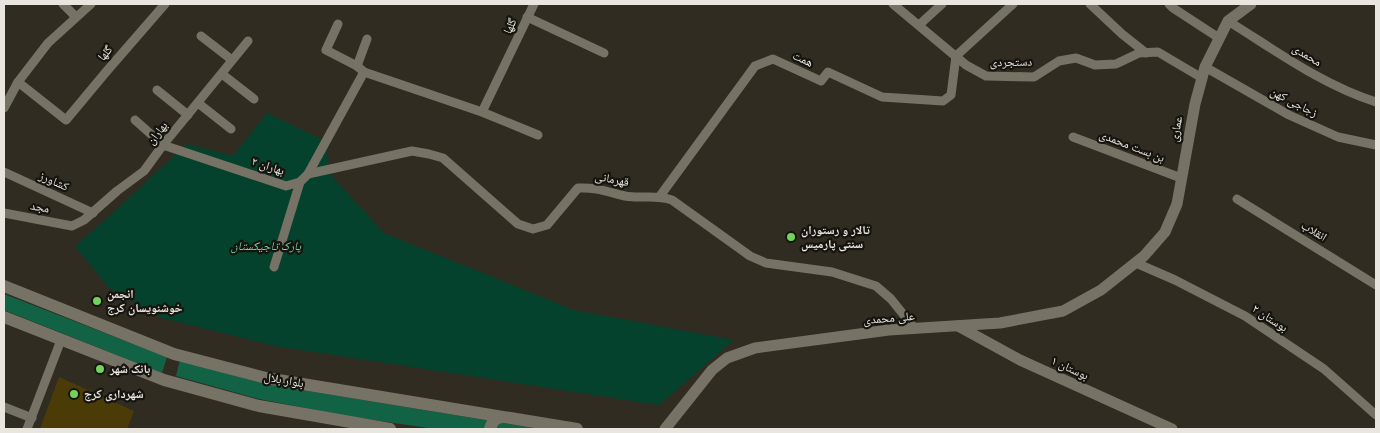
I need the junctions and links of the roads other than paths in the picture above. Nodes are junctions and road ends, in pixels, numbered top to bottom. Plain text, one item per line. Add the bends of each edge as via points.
1 (63, 4) edge
2 (91, 4) edge
3 (166, 4) edge
4 (534, 4) edge
5 (893, 4) edge
6 (942, 4) edge
7 (1013, 4) edge
8 (1090, 4) edge
9 (1169, 4) edge
10 (1251, 4) edge
11 (76, 17) junction
12 (527, 17) junction
13 (1228, 21) junction
14 (338, 24) dead end
15 (919, 25) junction
16 (201, 36) dead end
17 (1218, 38) junction
18 (367, 39) dead end
19 (248, 41) dead end
20 (604, 53) dead end
21 (1146, 53) junction
22 (956, 56) junction
23 (232, 60) junction
24 (361, 69) junction
25 (1204, 73) junction
26 (222, 74) junction
27 (18, 82) junction
28 (157, 90) dead end
29 (254, 99) dead end
30 (1376, 102) edge
31 (198, 103) junction
32 (4, 108) edge
33 (482, 112) junction
34 (188, 114) junction
35 (135, 120) dead end
36 (231, 129) dead end
37 (538, 135) dead end
38 (1073, 137) dead end
39 (163, 145) junction
40 (1376, 145) edge
41 (4, 172) edge
42 (308, 174) junction
43 (1181, 178) junction
44 (300, 182) junction
45 (660, 196) junction
46 (1238, 199) dead end
47 (4, 213) edge
48 (93, 213) junction
49 (72, 226) joint
50 (1136, 263) junction
51 (274, 267) dead end
52 (1375, 282) edge
53 (4, 286) edge
54 (4, 318) edge
55 (958, 326) junction
56 (915, 329) junction
57 (61, 340) junction
58 (4, 407) edge
59 (1376, 415) edge
60 (501, 417) junction
61 (32, 418) junction
62 (27, 429) edge
63 (390, 429) edge
64 (490, 429) edge
65 (577, 429) edge
66 (665, 429) edge
67 (1172, 429) edge

1 - 11 street
2 - 11 street
3 - 27 street, گلها via 66,120
4 - 12 street, گلها
5 - 15 street, دستجردی
6 - 15 street
7 - 22 street
8 - 21 street
9 - 17 street
10 - 13 street, عماری
11 - 27 street via 48,43
12 - 20 street
12 - 33 street, گلها
13 - 17 street, عماری
13 - 30 street, محمدی via 1314,74 1351,94
14 - 24 street via 326,50
15 - 22 street, دستجردی
16 - 23 street
17 - 25 street, عماری
18 - 24 street, بهاران ۲
19 - 23 street, بهاران
21 - 22 street, دستجردی via 1116,64 1095,65 1076,58 1058,61 1034,77 986,76
21 - 25 street, زجاجی کهن via 1158,52
22 - 45 street, همت via 951,95 944,101 882,97 828,72 821,81 773,59 755,66
23 - 26 street, بهاران
24 - 33 street
24 - 42 street, بهاران ۲
25 - 40 street, زجاجی کهن via 1338,137
25 - 43 street, عماری
26 - 29 street
26 - 31 street, بهاران
27 - 32 street
28 - 34 street
31 - 34 street, بهاران
31 - 36 street
33 - 37 street
34 - 39 street, بهاران
35 - 39 street
38 - 43 street, بن بست محمدی
39 - 44 street, بهاران ۲ via 286,186
39 - 48 street, بهاران via 144,172
41 - 48 street, کشاورز
42 - 44 street, بهاران ۲
42 - 45 street, قهرمانی via 412,151 429,154 443,158 518,224 533,229 547,225 578,188 593,187 627,196
43 - 50 street, عماری via 1177,204 1165,232
44 - 51 street
45 - 56 street, قهرمانی via 672,200 750,256 766,263 832,272 876,286
46 - 52 street, انقلاب
47 - 49 street, مجد
48 - 49 street, بهاران
50 - 55 street, علی محمدی via 1101,290 1063,311 1000,323
50 - 59 street, بوستان ۲ via 1246,316 1324,369
53 - 60 main road, بلوار بلال via 174,354 200,361 266,378
54 - 57 main road
55 - 56 street, علی محمدی
55 - 67 street, بوستان ۱ via 1020,360
56 - 66 street, علی محمدی via 755,348 727,358 712,370
57 - 61 street
57 - 63 main road via 164,380 221,396 259,406
58 - 61 street
60 - 64 main road via 496,418
60 - 65 main road, بلوار بلال
61 - 62 street

